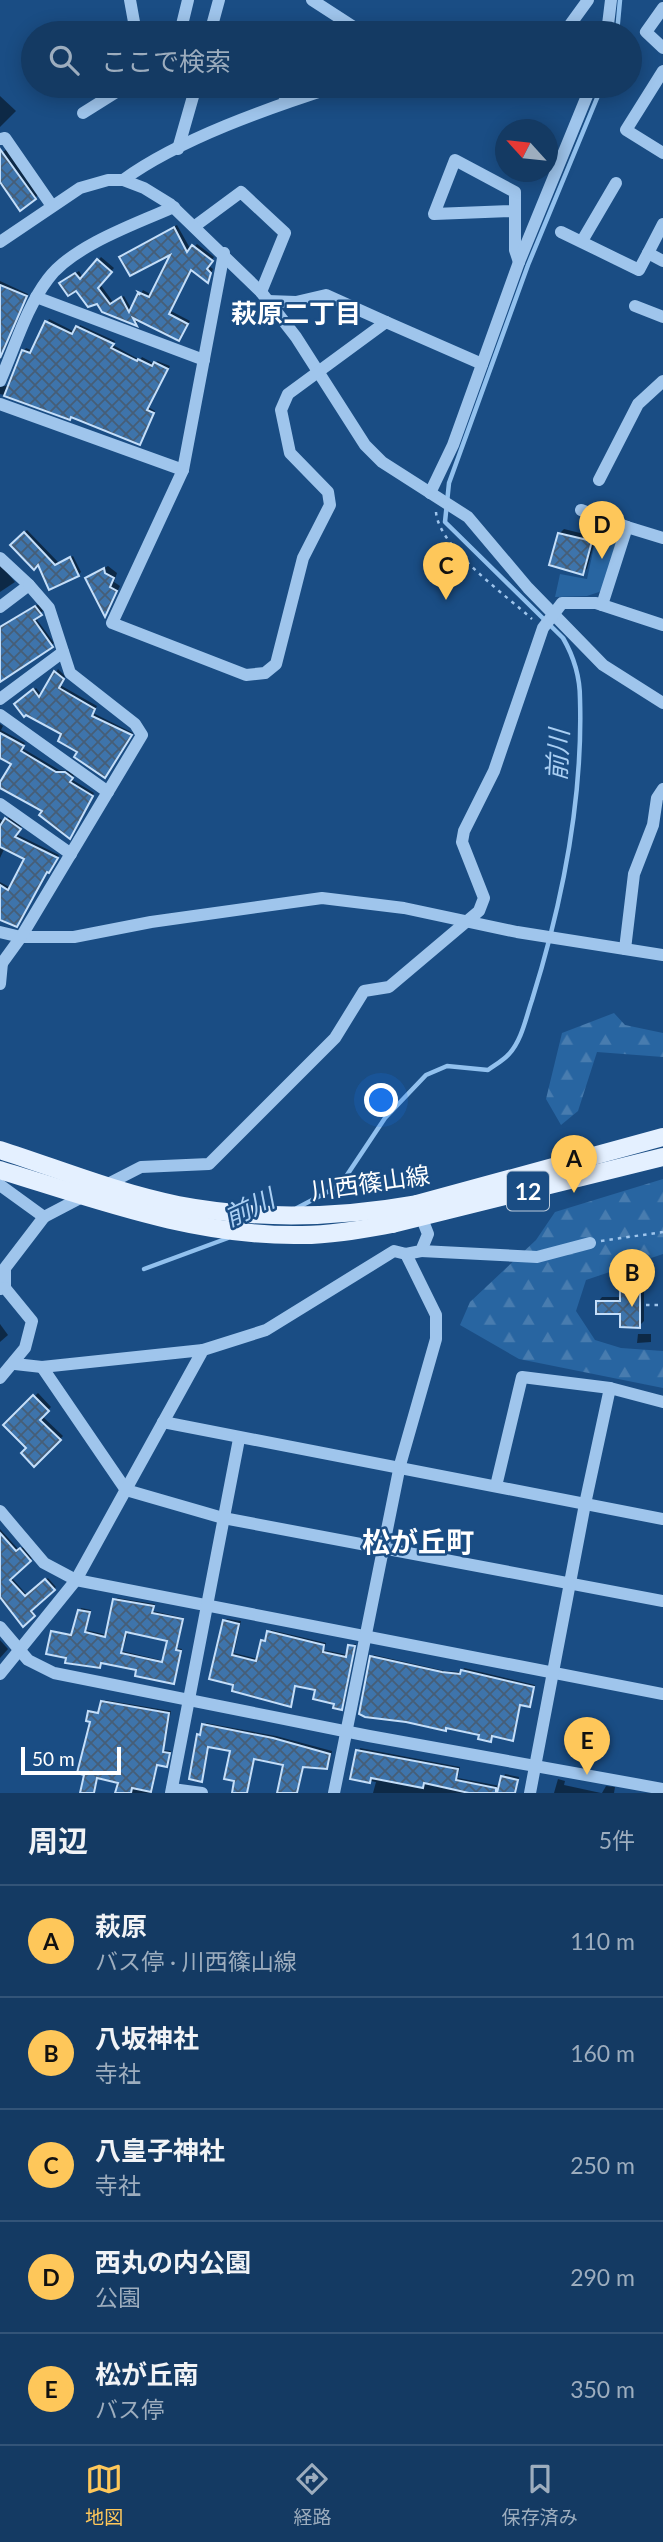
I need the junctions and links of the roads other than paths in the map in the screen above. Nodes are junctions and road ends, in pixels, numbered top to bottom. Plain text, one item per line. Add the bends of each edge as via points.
1 (130, 0) edge
2 (188, 0) edge
3 (219, 0) edge
4 (312, 0) edge
5 (588, 0) edge
6 (611, 0) edge
7 (663, 8) edge
8 (134, 21) edge
9 (183, 21) edge
10 (216, 21) edge
11 (344, 21) edge
12 (573, 21) edge
13 (608, 21) edge
14 (663, 48) edge
15 (663, 71) edge
16 (107, 98) edge
17 (193, 98) edge
18 (287, 98) edge
19 (299, 98) edge
20 (586, 98) edge
21 (290, 101) junction
22 (83, 113) dead end
23 (0, 139) edge
24 (178, 149) junction
25 (663, 153) edge
26 (123, 180) junction
27 (616, 183) dead end
28 (52, 206) junction
29 (174, 207) junction
30 (513, 211) junction
31 (663, 224) edge
32 (195, 226) junction
33 (561, 232) dead end
34 (582, 241) junction
35 (0, 242) edge
36 (224, 253) junction
37 (648, 253) junction
38 (663, 261) edge
39 (519, 262) junction
40 (265, 296) junction
41 (36, 297) junction
42 (635, 306) dead end
43 (663, 317) edge
44 (386, 322) junction
45 (204, 360) junction
46 (482, 364) junction
47 (318, 372) junction
48 (0, 381) edge
49 (663, 381) edge
50 (0, 404) edge
51 (183, 470) junction
52 (599, 480) dead end
53 (432, 495) junction
54 (581, 510) dead end
55 (627, 527) junction
56 (663, 538) edge
57 (0, 558) edge
58 (29, 585) junction
59 (601, 605) junction
60 (0, 607) edge
61 (554, 614) junction
62 (663, 625) edge
63 (63, 652) junction
64 (0, 699) edge
65 (663, 703) edge
66 (0, 715) edge
67 (663, 789) edge
68 (108, 792) junction
69 (0, 804) edge
70 (71, 854) junction
71 (468, 920) junction
72 (0, 932) edge
73 (21, 937) junction
74 (625, 949) junction
75 (663, 955) edge
76 (1, 965) edge
77 (0, 984) edge
78 (663, 1137) edge
79 (0, 1150) edge
80 (663, 1157) edge
81 (0, 1170) edge
82 (0, 1185) edge
83 (419, 1211) junction
84 (44, 1217) junction
85 (590, 1243) road end
86 (421, 1251) junction
87 (406, 1254) junction
88 (3, 1288) edge
89 (203, 1350) junction
90 (15, 1364) junction
91 (42, 1367) junction
92 (0, 1378) edge
93 (610, 1388) junction
94 (663, 1402) edge
95 (163, 1422) junction
96 (239, 1438) junction
97 (400, 1465) junction
98 (496, 1486) junction
99 (126, 1490) junction
100 (584, 1504) junction
101 (0, 1511) edge
102 (223, 1518) junction
103 (663, 1518) edge
104 (382, 1549) junction
105 (76, 1580) junction
106 (569, 1583) junction
107 (663, 1601) edge
108 (207, 1604) junction
109 (0, 1627) edge
110 (364, 1636) junction
111 (19, 1651) junction
112 (553, 1672) junction
113 (0, 1674) edge
114 (663, 1694) edge
115 (188, 1701) junction
116 (346, 1732) junction
117 (535, 1766) junction
118 (663, 1789) edge
119 (172, 1791) edge
120 (202, 1793) edge
121 (334, 1793) edge
122 (530, 1793) edge

1 - 8 street
2 - 9 street
3 - 10 street
4 - 11 street
5 - 12 street
6 - 13 street
7 - 14 street via 646,32
15 - 25 street via 626,130
16 - 22 street
17 - 24 street
18 - 21 street
19 - 21 street
20 - 39 street
21 - 24 street
23 - 28 street via 5,138
24 - 26 street
26 - 28 street via 80,187
26 - 29 street
27 - 34 street
28 - 35 street
29 - 32 street
29 - 41 street via 93,243 50,276
30 - 30 street via 515,192 455,160 434,214
30 - 39 street
31 - 37 street
32 - 36 street
32 - 40 street via 241,192 285,233
33 - 34 street
34 - 37 street via 639,270
36 - 40 street
36 - 45 street
37 - 38 street
39 - 46 street
40 - 44 street via 296,302 326,295
40 - 47 street
41 - 45 street
41 - 48 street
42 - 43 street
44 - 46 street
44 - 47 street
45 - 51 street
46 - 53 street
47 - 51 street via 288,394 281,410 290,453 328,492 330,505 303,558 276,664 265,673 246,675 112,623
47 - 53 street via 365,445
49 - 52 street via 638,404
50 - 51 street
53 - 61 street via 468,517
54 - 55 street
55 - 56 street
55 - 59 street
57 - 58 street
58 - 60 street
58 - 63 street via 49,608
59 - 61 street via 562,603
59 - 62 street
61 - 65 street via 603,665
61 - 71 street via 529,660 494,771 464,831 462,842 484,898 479,911
63 - 64 street
63 - 68 street via 70,673 135,724 142,735
66 - 68 street
67 - 74 street via 634,874
68 - 70 street
69 - 70 street
70 - 73 street
71 - 73 street via 322,898 74,937
71 - 74 street
71 - 84 street via 389,987 364,991 335,1038 209,1164 141,1167
72 - 73 street
73 - 76 street
74 - 75 street
76 - 77 street
78 - 83 main road, 川西篠山線 / 12
79 - 83 main road, 川西篠山線 / 12, bridge via 133,1193 218,1211 301,1216
80 - 83 main road, 川西篠山線 / 12
81 - 83 main road, 川西篠山線 / 12, bridge via 174,1222 215,1228 302,1235 392,1224
82 - 84 street
83 - 86 street via 428,1234
84 - 88 street via 5,1268
85 - 86 street via 537,1257
86 - 87 street
87 - 89 street via 394,1251 266,1330
87 - 97 street via 436,1315 436,1339
88 - 90 street via 32,1321
89 - 91 street
89 - 95 street
90 - 91 street
90 - 92 street
91 - 99 street
93 - 94 street
93 - 98 street via 522,1377
93 - 100 street
95 - 96 street
95 - 99 street
96 - 97 street
96 - 102 street
97 - 98 street
97 - 104 street
98 - 100 street
99 - 102 street
99 - 105 street
100 - 103 street
100 - 106 street
101 - 105 street via 44,1563
102 - 104 street
102 - 108 street
104 - 106 street
104 - 110 street
105 - 108 street
105 - 111 street
106 - 107 street
106 - 112 street
108 - 110 street
108 - 115 street
109 - 111 street
110 - 112 street
110 - 116 street
111 - 113 street
111 - 115 street via 54,1673
112 - 114 street
112 - 117 street
115 - 116 street
115 - 119 street
116 - 117 street
116 - 121 street
117 - 118 street
117 - 122 street
119 - 120 street

